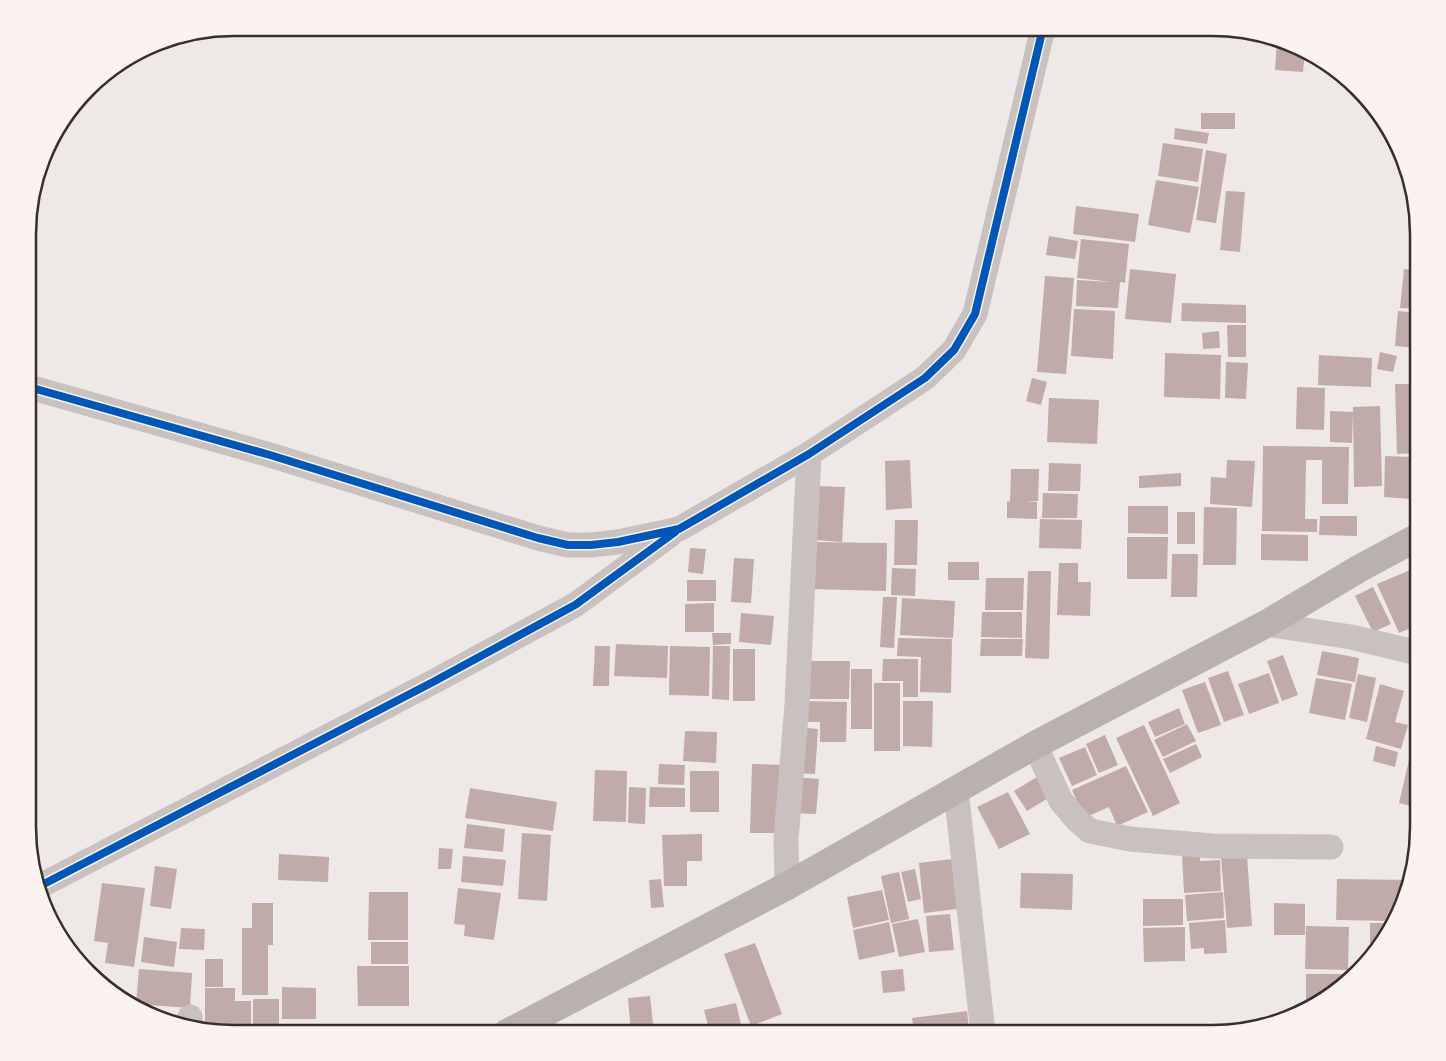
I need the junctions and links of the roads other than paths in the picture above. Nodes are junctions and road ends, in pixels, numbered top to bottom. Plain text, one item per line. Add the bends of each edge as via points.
1 (1041, 36) edge
2 (36, 389) edge
3 (809, 454) junction
4 (679, 529) junction
5 (1410, 541) edge
6 (1266, 624) junction
7 (1410, 651) edge
8 (1035, 745) junction
9 (956, 790) junction
10 (1331, 847) dead end
11 (45, 884) edge
12 (787, 886) junction
13 (523, 1025) edge
14 (982, 1025) edge

1 - 3 street via 975,314 954,350 925,378
2 - 4 street via 568,545 618,542
3 - 4 street
3 - 12 street via 797,704 786,839
4 - 11 street via 575,605
5 - 6 main road
6 - 7 street via 1351,637
6 - 8 main road
8 - 9 main road
8 - 10 street via 1061,801 1090,830 1130,839 1212,846
9 - 12 main road
9 - 14 street
12 - 13 main road

